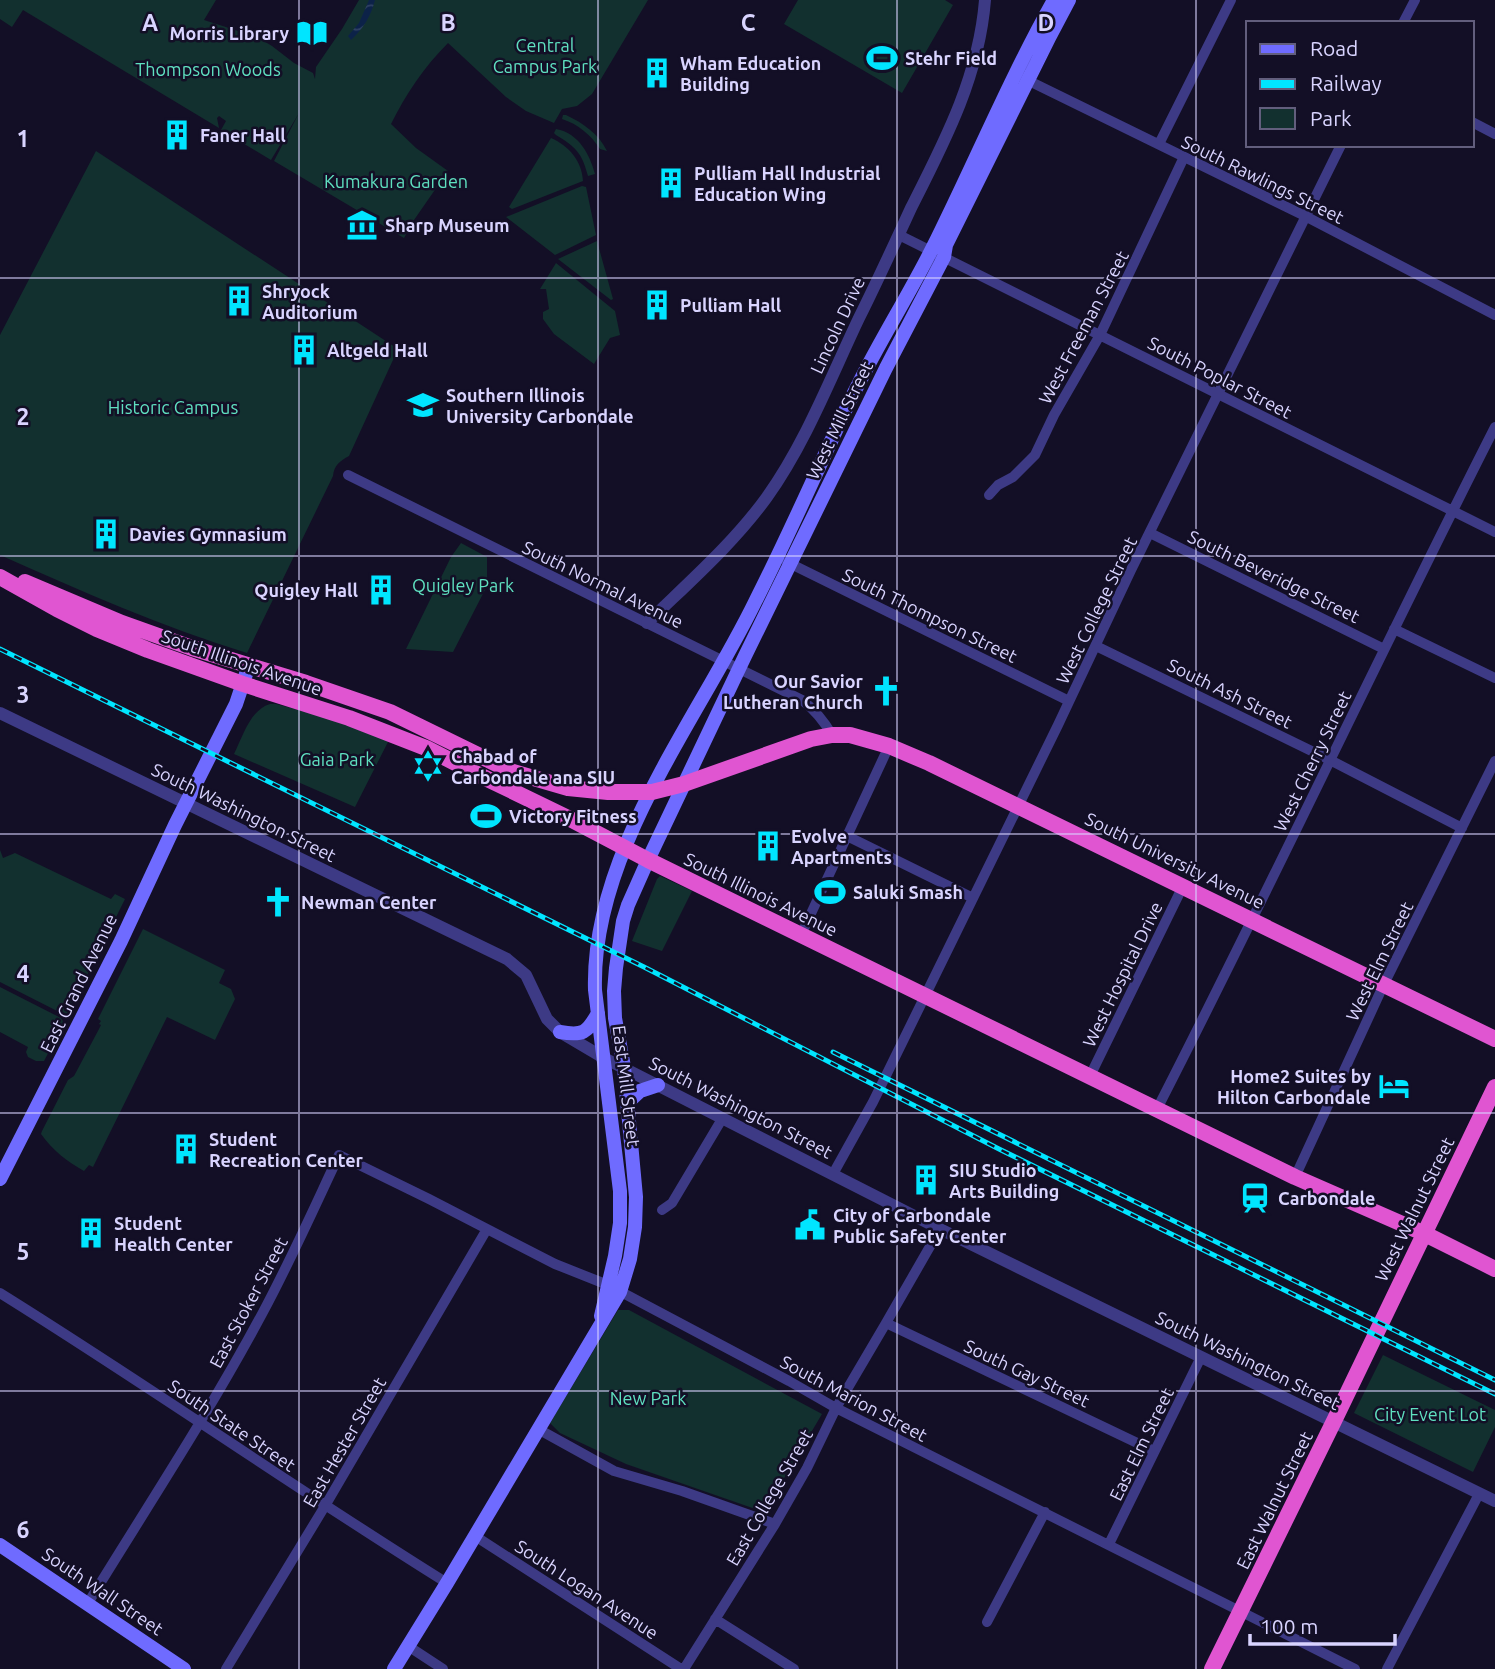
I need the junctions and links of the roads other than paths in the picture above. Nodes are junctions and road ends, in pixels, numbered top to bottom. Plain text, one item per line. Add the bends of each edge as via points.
1 (985, 0) edge
2 (1055, 0) edge
3 (1069, 0) edge
4 (1231, 0) edge
5 (1415, 0) edge
6 (1405, 21) edge
7 (1021, 77) junction
8 (1474, 123) edge
9 (1495, 134) edge
10 (1159, 145) junction
11 (1340, 147) edge
12 (1184, 157) junction
13 (1306, 216) junction
14 (899, 235) junction
15 (938, 254) junction
16 (1495, 315) edge
17 (1100, 335) junction
18 (1219, 394) junction
19 (1495, 427) edge
20 (348, 475) dead end
21 (989, 495) dead end
22 (1452, 511) junction
23 (1495, 532) edge
24 (1150, 533) junction
25 (783, 561) junction
26 (0, 575) edge
27 (647, 623) junction
28 (1394, 629) junction
29 (1096, 646) junction
30 (1384, 649) junction
31 (724, 661) junction
32 (249, 666) junction
33 (739, 668) junction
34 (1495, 678) edge
35 (243, 684) junction
36 (1069, 701) junction
37 (0, 713) edge
38 (832, 735) junction
39 (889, 746) junction
40 (1330, 760) junction
41 (1495, 761) edge
42 (684, 784) junction
43 (652, 792) junction
44 (186, 803) junction
45 (1019, 805) junction
46 (1462, 828) junction
47 (847, 836) junction
48 (625, 849) junction
49 (648, 860) junction
50 (1183, 886) junction
51 (973, 898) junction
52 (1252, 920) junction
53 (801, 935) junction
54 (1384, 984) junction
55 (925, 996) junction
56 (598, 1013) junction
57 (560, 1032) junction
58 (1495, 1039) edge
59 (604, 1058) junction
60 (624, 1067) junction
61 (1090, 1076) junction
62 (658, 1085) junction
63 (1495, 1087) edge
64 (627, 1103) junction
65 (1157, 1109) junction
66 (722, 1119) junction
67 (339, 1155) joint
68 (833, 1174) junction
69 (1295, 1177) junction
70 (0, 1179) edge
71 (662, 1210) dead end
72 (940, 1228) junction
73 (487, 1229) junction
74 (1423, 1233) junction
75 (1495, 1269) edge
76 (614, 1288) junction
77 (0, 1293) edge
78 (886, 1323) junction
79 (1369, 1348) joint
80 (1201, 1357) junction
81 (836, 1408) junction
82 (1334, 1421) junction
83 (201, 1422) junction
84 (538, 1429) junction
85 (1154, 1451) junction
86 (1479, 1494) junction
87 (1495, 1501) edge
88 (325, 1506) junction
89 (1045, 1512) junction
90 (775, 1524) junction
91 (475, 1536) junction
92 (0, 1545) edge
93 (1109, 1545) junction
94 (447, 1583) junction
95 (88, 1602) junction
96 (1240, 1612) junction
97 (715, 1619) junction
98 (987, 1622) dead end
99 (408, 1646) junction
100 (1349, 1668) edge
101 (184, 1669) edge
102 (226, 1669) edge
103 (394, 1669) edge
104 (443, 1669) edge
105 (683, 1669) edge
106 (794, 1669) edge
107 (1212, 1669) edge
108 (1387, 1669) edge

1 - 14 street, Lincoln Drive via 974,66 961,102
2 - 7 main road, West Mill Street
3 - 7 main road, West Mill Street
4 - 10 street
5 - 6 street
7 - 10 street, South Rawlings Street
7 - 15 main road, West Mill Street
8 - 9 street
10 - 12 street, South Rawlings Street
11 - 13 street, West College Street
12 - 13 street, South Rawlings Street
12 - 17 street, West Freeman Street
13 - 16 street, South Rawlings Street
13 - 18 street, West College Street
14 - 15 street, South Poplar Street
14 - 27 street, Lincoln Drive via 789,464 749,519
15 - 17 street, South Poplar Street
15 - 25 main road, West Mill Street via 858,384
17 - 18 street, South Poplar Street
17 - 21 street, West Freeman Street via 1035,455
18 - 22 street, South Poplar Street
18 - 24 street, West College Street
19 - 22 street, West Cherry Street
20 - 27 street, South Normal Avenue
22 - 23 street, South Poplar Street
22 - 28 street, West Cherry Street
24 - 29 street, West College Street
24 - 30 street, South Beveridge Street
25 - 31 main road, West Mill Street
25 - 33 main road, West Mill Street
25 - 36 street, South Thompson Street
26 - 32 highway, South Illinois Avenue via 122,624
26 - 35 highway, South Illinois Avenue via 97,628
27 - 31 street, South Normal Avenue
28 - 30 street, West Cherry Street
28 - 34 street
29 - 36 street, West College Street
29 - 40 street, South Ash Street
30 - 40 street, West Cherry Street
31 - 33 street, South Normal Avenue
31 - 43 main road, West Mill Street
32 - 35 main road, East Grand Avenue
32 - 43 highway, South Illinois Avenue via 390,712 513,772 548,783 598,792
33 - 38 street, South Normal Avenue via 802,701
33 - 42 main road, West Mill Street
35 - 44 main road, East Grand Avenue
35 - 48 highway, South Illinois Avenue via 426,748
36 - 45 street, West College Street
37 - 44 street, South Washington Street
38 - 39 highway, South University Avenue
38 - 42 highway, South Illinois Avenue
39 - 45 highway, South University Avenue
39 - 47 street
40 - 46 street, South Ash Street
40 - 52 street, West Cherry Street
41 - 46 street, West Elm Street
42 - 43 highway, South Illinois Avenue
42 - 49 main road, West Mill Street
43 - 48 main road, West Mill Street
44 - 57 street, South Washington Street via 507,959 526,975 547,1019
44 - 70 main road, East Grand Avenue
45 - 50 highway, South University Avenue
45 - 51 street, West College Street
46 - 54 street, West Elm Street
47 - 51 street
47 - 53 street
48 - 49 highway, South Illinois Avenue
48 - 56 main road, East Mill Street via 603,912 595,967
49 - 53 highway, South Illinois Avenue
49 - 60 main road, East Mill Street via 625,915 616,968 615,1018
50 - 52 highway, South University Avenue
50 - 61 street, West Hospital Drive
51 - 55 street, West College Street
52 - 54 highway, South University Avenue
52 - 65 street, West Cherry Street
53 - 55 highway, South Illinois Avenue
54 - 58 highway, South University Avenue
54 - 69 street, West Elm Street
55 - 61 highway, South Illinois Avenue
55 - 68 street, West College Street
56 - 57 main road via 583,1033
56 - 59 main road, East Mill Street
57 - 59 street, South Washington Street
59 - 60 street, South Washington Street
59 - 76 main road, East Mill Street via 620,1191
60 - 62 street, South Washington Street
60 - 64 main road, East Mill Street
61 - 65 highway, South Illinois Avenue
62 - 64 main road via 640,1091
62 - 66 street, South Washington Street
63 - 74 highway, West Walnut Street
64 - 76 main road, East Mill Street via 635,1227 630,1259
65 - 69 highway, South Illinois Avenue
66 - 68 street, South Washington Street
66 - 71 street via 672,1203
67 - 73 street, South Marion Street
67 - 83 street, East Stoker Street via 264,1311
68 - 72 street, South Washington Street
69 - 74 highway, South Illinois Avenue
72 - 78 street, East College Street
72 - 80 street, South Washington Street
73 - 76 street, South Marion Street
73 - 88 street, East Hester Street
74 - 75 highway, South Illinois Avenue
74 - 79 highway, West Walnut Street
76 - 81 street, South Marion Street
76 - 84 main road, East Mill Street via 598,1330
77 - 83 street, South State Street
78 - 81 street, East College Street
78 - 85 street, South Gay Street
79 - 82 highway, East Walnut Street
80 - 82 street, South Washington Street
80 - 85 street, East Elm Street
81 - 89 street, South Marion Street
81 - 90 street, East College Street
82 - 86 street, South Washington Street
82 - 96 highway, East Walnut Street
83 - 88 street, South State Street
83 - 95 street, East Stoker Street
84 - 90 street via 614,1471
84 - 91 main road, East Mill Street
85 - 93 street, East Elm Street
86 - 87 street, South Washington Street
86 - 108 street
88 - 94 street, South State Street
88 - 102 street, East Hester Street
89 - 93 street, South Marion Street
89 - 98 street
90 - 97 street, East College Street
91 - 94 main road, East Mill Street
91 - 105 street, South Logan Avenue
92 - 95 main road, South Wall Street
93 - 96 street, South Marion Street
94 - 99 main road, East Mill Street
95 - 101 main road, South Wall Street
96 - 100 street, South Marion Street
96 - 107 highway, East Walnut Street
97 - 105 street, East College Street
97 - 106 street
99 - 103 main road, East Mill Street
99 - 104 street

